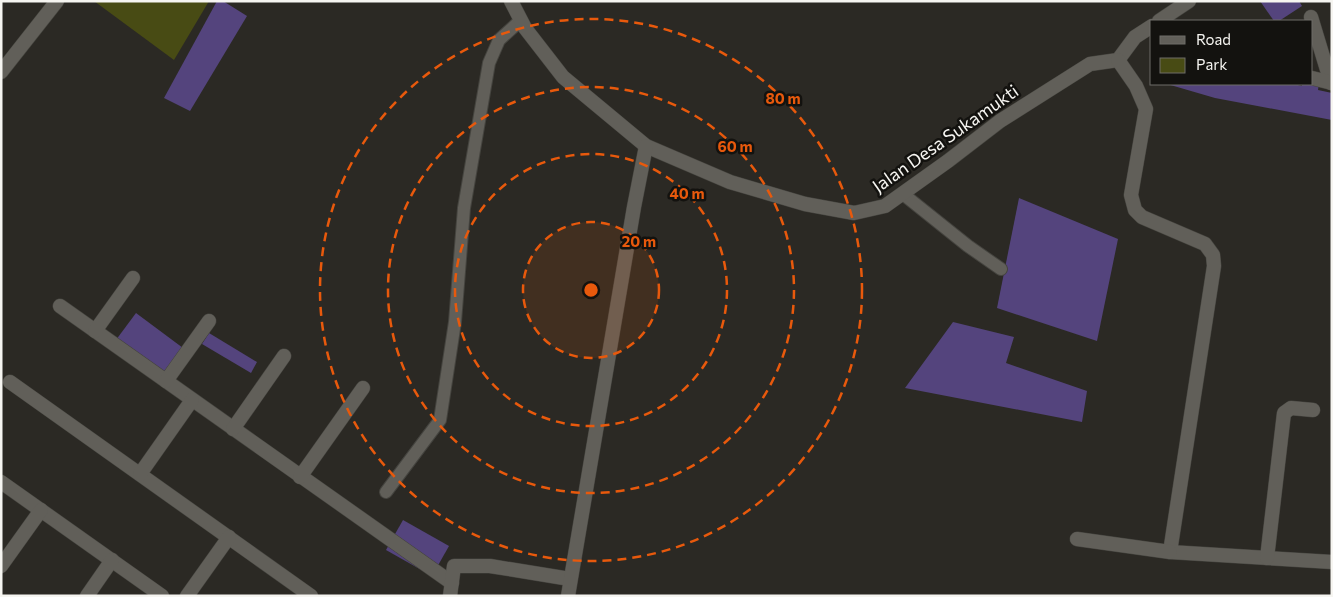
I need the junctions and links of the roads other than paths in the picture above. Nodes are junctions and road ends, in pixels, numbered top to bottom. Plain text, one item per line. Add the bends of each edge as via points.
1 (57, 1) edge
2 (1189, 1) edge
3 (517, 8) edge
4 (1311, 17) dead end
5 (1160, 20) edge
6 (1312, 20) edge
7 (1313, 24) edge
8 (1150, 27) edge
9 (1136, 37) junction
10 (1150, 40) edge
11 (1118, 60) junction
12 (1, 72) edge
13 (1313, 78) edge
14 (1331, 83) edge
15 (646, 146) junction
16 (903, 194) junction
17 (1002, 269) dead end
18 (133, 278) dead end
19 (60, 306) dead end
20 (209, 321) dead end
21 (95, 331) junction
22 (284, 356) dead end
23 (166, 381) junction
24 (10, 382) dead end
25 (363, 388) dead end
26 (192, 400) junction
27 (1313, 410) dead end
28 (233, 429) junction
29 (140, 474) junction
30 (300, 477) junction
31 (1, 482) edge
32 (386, 492) dead end
33 (41, 510) junction
34 (229, 537) junction
35 (1077, 539) dead end
36 (1170, 552) junction
37 (1267, 558) junction
38 (112, 560) junction
39 (1332, 562) edge
40 (1, 566) edge
41 (570, 579) junction
42 (451, 589) edge
43 (87, 596) edge
44 (162, 596) edge
45 (187, 596) edge
46 (311, 596) edge
47 (568, 596) edge

1 - 12 street
2 - 5 street
3 - 15 street, Jalan Desa Sukamukti via 525,28 563,77
3 - 32 lane via 489,63 464,208 456,322 440,420
4 - 6 street
7 - 14 street
8 - 9 street
9 - 10 street
9 - 11 street
11 - 16 street, Jalan Desa Sukamukti via 1090,64 1000,121
11 - 36 street via 1136,86 1146,109 1132,194 1135,210 1142,217 1204,244 1213,255 1214,266
13 - 14 street
15 - 16 street, Jalan Desa Sukamukti via 730,182 805,204 854,213 885,206
15 - 41 street
16 - 17 lane
18 - 21 street
19 - 21 street
20 - 23 street
21 - 23 street
22 - 28 street
23 - 26 street
24 - 29 street
25 - 30 street
26 - 28 street
26 - 29 street
27 - 37 street via 1291,408 1284,413
28 - 30 street
29 - 34 street
30 - 42 street
31 - 33 street
33 - 38 street
33 - 40 street
34 - 45 street
34 - 46 street
35 - 36 street
36 - 37 street
37 - 39 street
38 - 43 street
38 - 44 street
41 - 42 street via 490,566 454,566
41 - 47 street

